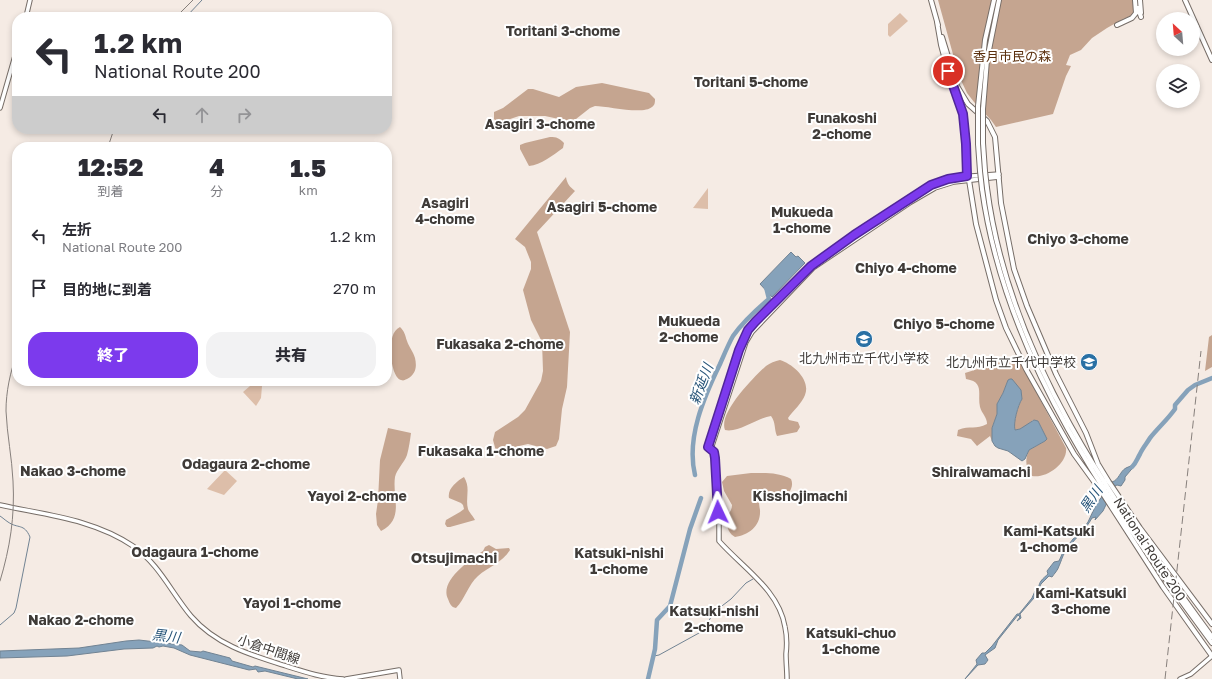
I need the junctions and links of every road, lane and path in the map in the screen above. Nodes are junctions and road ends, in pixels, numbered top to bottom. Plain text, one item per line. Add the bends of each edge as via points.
1 (30, 0) edge
2 (931, 0) edge
3 (994, 0) edge
4 (999, 0) edge
5 (1135, 0) edge
6 (1140, 0) edge
7 (1187, 0) edge
8 (27, 12) edge
9 (937, 22) junction
10 (1117, 25) dead end
11 (1212, 60) edge
12 (12, 66) edge
13 (0, 108) edge
14 (981, 143) junction
15 (999, 176) junction
16 (968, 178) junction
17 (0, 505) edge
18 (1165, 575) junction
19 (1212, 624) edge
20 (1212, 637) edge
21 (1212, 643) edge
22 (1212, 656) edge
23 (342, 679) edge
24 (346, 679) edge
25 (400, 679) edge
26 (787, 679) edge
27 (1180, 679) edge

1 - 8 main road
2 - 9 highway, National Route 200
3 - 14 highway, bridge via 985,40 978,106
4 - 14 highway, bridge via 987,60
5 - 6 highway via 1141,17
5 - 10 highway via 1136,13 1132,18
7 - 11 highway
9 - 15 highway, National Route 200 via 956,86 968,104 987,121 995,137
9 - 16 highway, National Route 200 via 951,82 963,114
12 - 13 main road
14 - 18 highway, bridge via 982,171 992,244 1016,321 1038,373 1068,431
15 - 16 main road
15 - 19 highway, National Route 200 via 1000,203 1019,287 1098,464 1140,528
16 - 22 highway, National Route 200 via 982,250 996,300 1026,369 1074,454
16 - 26 main road via 927,192 824,260 788,292 746,342 710,448 714,452 717,475 719,541 767,589 779,607 786,632
17 - 23 main road, 小倉中間線 via 69,519 93,526 116,537 134,547 151,562 190,615 204,629 232,648 311,673
18 - 20 highway
18 - 21 highway
22 - 27 main road via 1191,674
24 - 25 main road via 399,670

